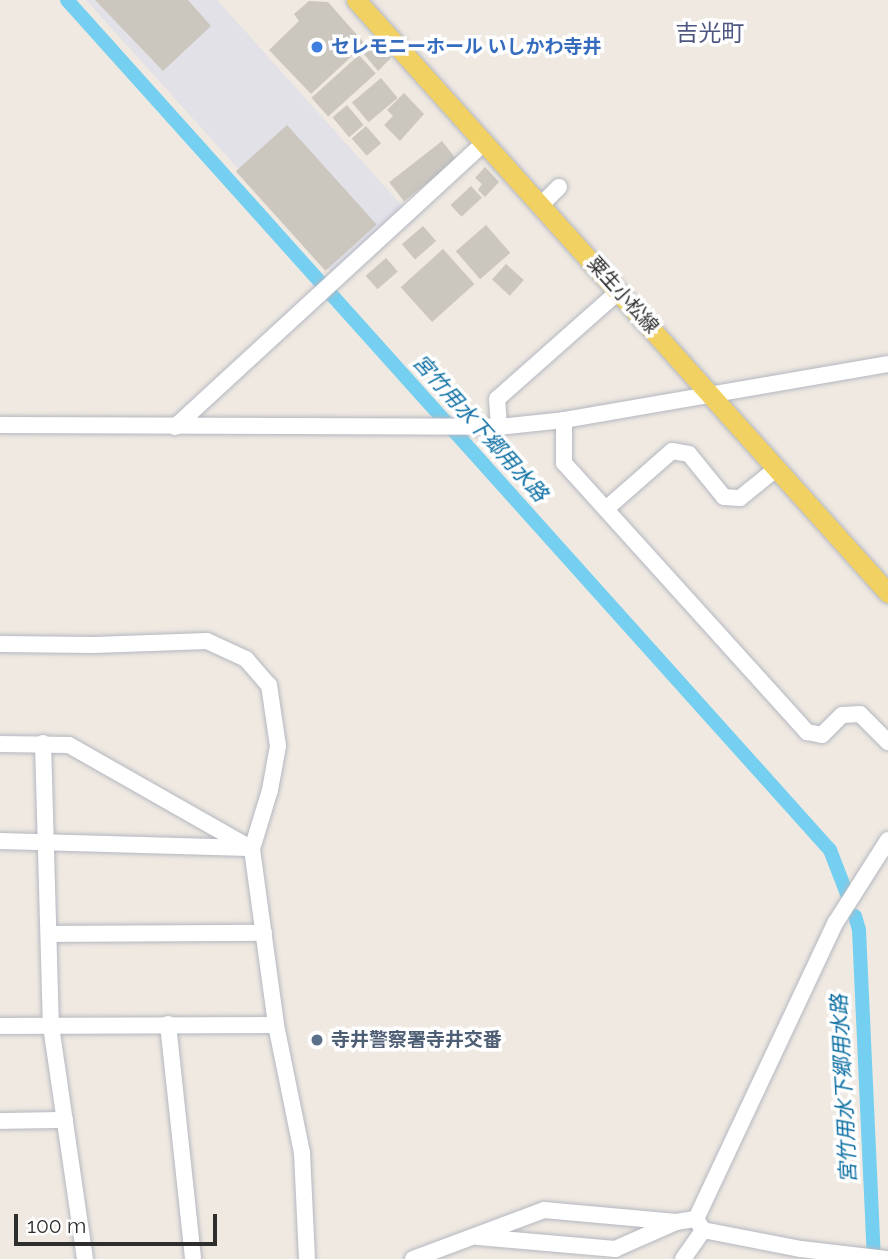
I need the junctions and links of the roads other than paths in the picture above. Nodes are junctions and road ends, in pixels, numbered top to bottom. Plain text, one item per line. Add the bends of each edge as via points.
1 (356, 0) edge
2 (485, 142) junction
3 (559, 187) dead end
4 (542, 204) junction
5 (619, 291) junction
6 (888, 364) edge
7 (711, 394) junction
8 (564, 420) junction
9 (0, 425) edge
10 (176, 427) junction
11 (499, 427) junction
12 (776, 469) junction
13 (607, 508) junction
14 (888, 593) edge
15 (0, 644) edge
16 (888, 742) edge
17 (43, 743) junction
18 (0, 744) edge
19 (888, 840) edge
20 (0, 841) edge
21 (45, 841) junction
22 (252, 849) junction
23 (264, 933) junction
24 (49, 934) junction
25 (168, 1024) junction
26 (276, 1024) junction
27 (0, 1026) edge
28 (51, 1026) junction
29 (65, 1120) junction
30 (0, 1121) edge
31 (676, 1222) junction
32 (699, 1225) junction
33 (473, 1237) junction
34 (533, 1242) junction
35 (797, 1254) edge
36 (85, 1259) edge
37 (193, 1259) edge
38 (307, 1259) edge
39 (413, 1259) edge
40 (534, 1259) edge
41 (683, 1259) edge
42 (886, 1259) edge

1 - 2 main road, 粟生小松線
2 - 4 main road, 粟生小松線
2 - 10 street
3 - 4 street
4 - 5 main road, 粟生小松線
5 - 7 main road, 粟生小松線
5 - 11 street via 497,399
6 - 7 street
7 - 8 street
7 - 12 main road, 粟生小松線
8 - 11 street
8 - 13 street via 564,463
9 - 10 street
10 - 11 street
12 - 13 street via 740,498 724,497 689,454 672,451
12 - 14 main road, 粟生小松線
13 - 16 street via 807,732 821,735 842,715 860,714
15 - 22 street via 207,641 246,659 269,685 278,746
17 - 18 street
17 - 21 street
17 - 22 street via 69,745
19 - 32 street via 836,922
20 - 21 street
21 - 22 street
21 - 24 street
22 - 23 street
23 - 24 street
23 - 26 street
24 - 28 street
25 - 26 street
25 - 28 street
25 - 37 street
26 - 38 street via 302,1153
27 - 28 street
28 - 29 street
29 - 30 street
29 - 36 street
31 - 32 street
31 - 33 street via 544,1210
31 - 34 street via 615,1249
32 - 35 street
32 - 41 street
33 - 34 street
33 - 39 street
34 - 40 street
35 - 42 street

